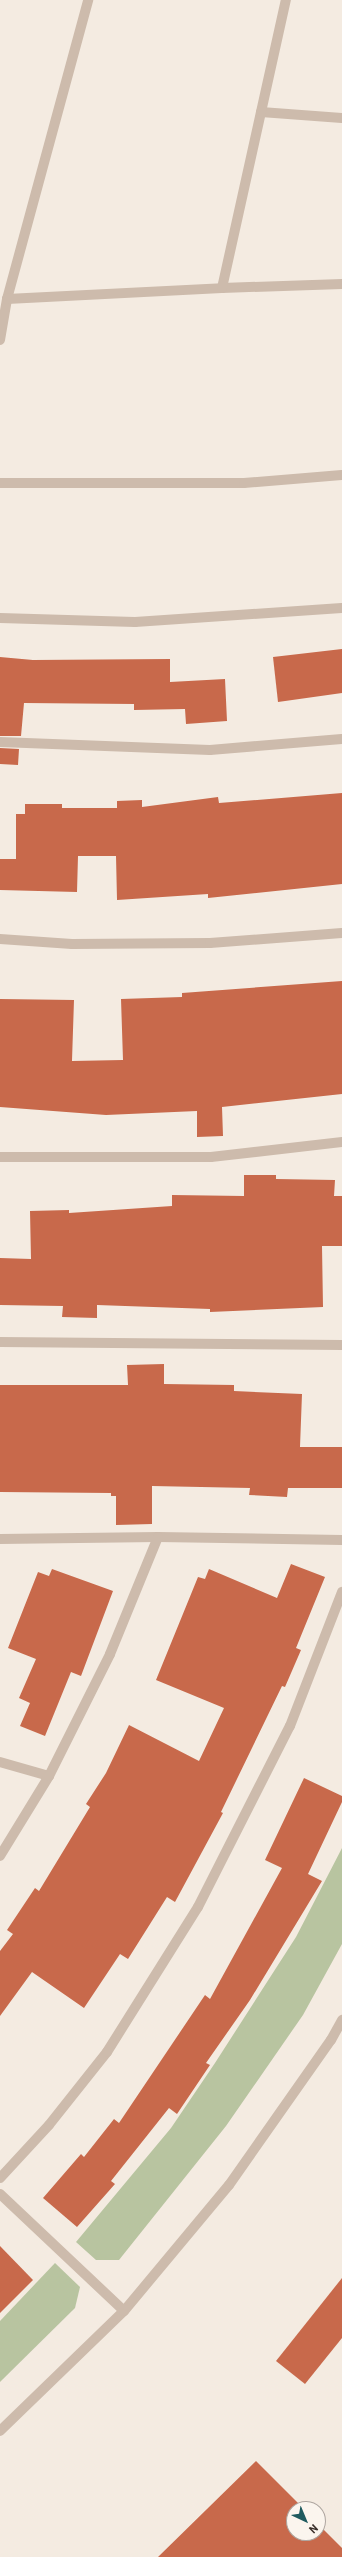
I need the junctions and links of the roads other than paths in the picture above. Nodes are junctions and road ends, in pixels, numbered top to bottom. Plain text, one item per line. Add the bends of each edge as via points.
1 (88, 0) edge
2 (286, 0) edge
3 (261, 112) junction
4 (342, 118) edge
5 (342, 284) edge
6 (222, 288) junction
7 (6, 299) junction
8 (0, 340) edge
9 (342, 474) edge
10 (0, 483) edge
11 (342, 608) edge
12 (0, 618) edge
13 (342, 739) edge
14 (0, 742) edge
15 (342, 933) edge
16 (0, 939) edge
17 (342, 1142) edge
18 (0, 1157) edge
19 (0, 1342) edge
20 (342, 1345) edge
21 (158, 1537) junction
22 (0, 1539) edge
23 (342, 1540) edge
24 (342, 1592) edge
25 (0, 1762) edge
26 (49, 1776) junction
27 (0, 1856) edge
28 (342, 2020) edge
29 (0, 2178) edge
30 (0, 2194) edge
31 (124, 2311) junction
32 (0, 2431) edge

1 - 7 street
2 - 3 street
3 - 4 street
3 - 6 street
5 - 6 street
6 - 7 street
7 - 8 street
9 - 10 street via 244,483
11 - 12 street via 135,622
13 - 14 street via 210,750
15 - 16 street via 210,943 72,944
17 - 18 street via 211,1157
19 - 20 street
21 - 22 street
21 - 23 street
21 - 26 street via 110,1654
24 - 29 street via 290,1726 198,1907 107,2052 49,2125
25 - 26 street
26 - 27 street
28 - 31 street via 331,2040 229,2184
30 - 31 street
31 - 32 street

